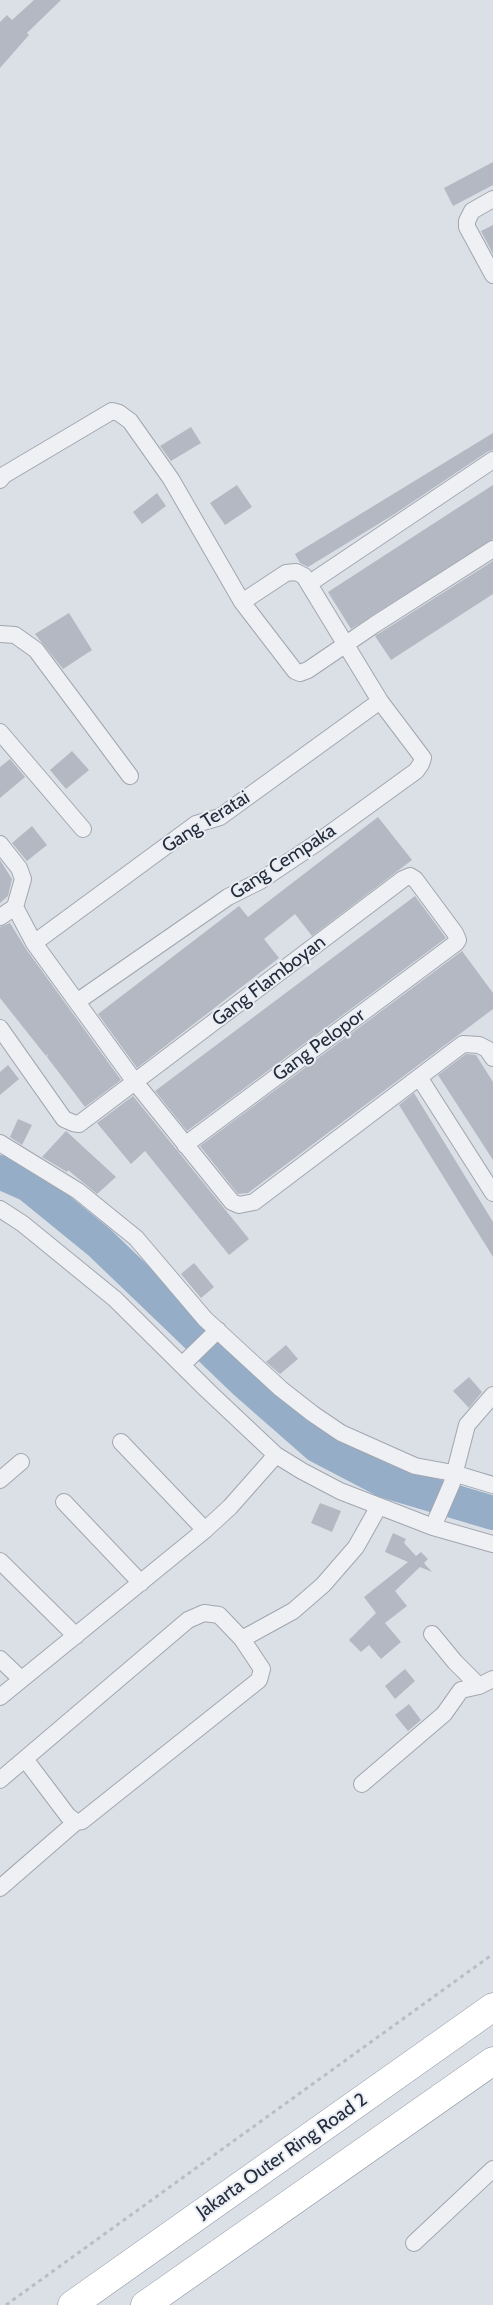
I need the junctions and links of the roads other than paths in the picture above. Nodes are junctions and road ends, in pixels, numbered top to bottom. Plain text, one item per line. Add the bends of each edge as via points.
1 (493, 199) edge
2 (493, 274) edge
3 (493, 460) edge
4 (0, 480) edge
5 (493, 549) edge
6 (310, 583) junction
7 (242, 602) junction
8 (0, 634) edge
9 (345, 645) junction
10 (380, 702) junction
11 (0, 732) edge
12 (130, 776) dead end
13 (83, 829) dead end
14 (0, 844) edge
15 (403, 879) joint
16 (15, 907) junction
17 (0, 917) edge
18 (34, 943) junction
19 (78, 1001) junction
20 (0, 1028) edge
21 (493, 1058) edge
22 (419, 1077) junction
23 (135, 1082) junction
24 (0, 1143) edge
25 (184, 1144) junction
26 (493, 1193) edge
27 (2, 1214) edge
28 (215, 1333) junction
29 (187, 1360) junction
30 (493, 1396) edge
31 (121, 1442) dead end
32 (276, 1454) junction
33 (21, 1462) dead end
34 (453, 1478) junction
35 (0, 1480) edge
36 (493, 1485) edge
37 (64, 1502) dead end
38 (379, 1506) junction
39 (436, 1520) junction
40 (205, 1530) junction
41 (493, 1544) edge
42 (0, 1561) edge
43 (141, 1583) junction
44 (432, 1634) dead end
45 (76, 1636) junction
46 (242, 1639) junction
47 (0, 1659) edge
48 (20, 1678) junction
49 (486, 1682) edge
50 (0, 1696) edge
51 (25, 1759) junction
52 (0, 1780) edge
53 (362, 1784) dead end
54 (76, 1822) junction
55 (0, 1888) edge
56 (493, 2007) edge
57 (493, 2061) edge
58 (493, 2169) edge
59 (414, 2243) dead end
60 (72, 2305) edge
61 (145, 2305) edge

1 - 2 street via 472,211 466,221
3 - 6 street
4 - 7 street via 116,411 130,421 171,479
5 - 9 street
6 - 7 street via 296,572 286,573
6 - 9 street
7 - 9 street via 295,671 308,670
8 - 12 street via 15,635 36,650
9 - 10 street
10 - 18 street, Gang Teratai via 220,816 196,824
10 - 19 street, Gang Cempaka via 423,758 416,771 260,881 228,897
11 - 13 street
14 - 16 street via 19,868 23,879
15 - 23 street, Gang Flamboyan
15 - 25 street, Gang Pelopor via 410,876 415,879 454,933 458,940 454,946
16 - 17 street
16 - 18 street
18 - 19 street
19 - 23 street
20 - 23 street, Gang Flamboyan via 50,1102 72,1124 79,1124
21 - 22 street via 479,1044 463,1044
22 - 25 street via 254,1202 239,1205 232,1202
22 - 26 street
23 - 25 street
24 - 28 street via 78,1191 136,1238
27 - 29 street via 23,1224
28 - 29 street
28 - 34 street via 281,1389 341,1433 415,1466
29 - 32 street
30 - 34 street via 467,1425
31 - 40 street
32 - 38 street via 340,1491
32 - 40 street via 230,1507
33 - 35 street
34 - 36 street
34 - 39 street
37 - 43 street
38 - 39 street
38 - 46 street via 356,1547 323,1585 293,1611
39 - 41 street
40 - 43 street
42 - 45 street
43 - 45 street
44 - 49 street via 455,1662
45 - 48 street
46 - 51 street via 219,1615 204,1613 188,1620
46 - 54 street via 262,1669 259,1680 82,1821
47 - 48 street
48 - 50 street
49 - 53 street via 461,1690 444,1714
51 - 52 street
51 - 54 street
54 - 55 street
56 - 60 highway, Jakarta Outer Ring Road 2
57 - 61 highway
58 - 59 street

